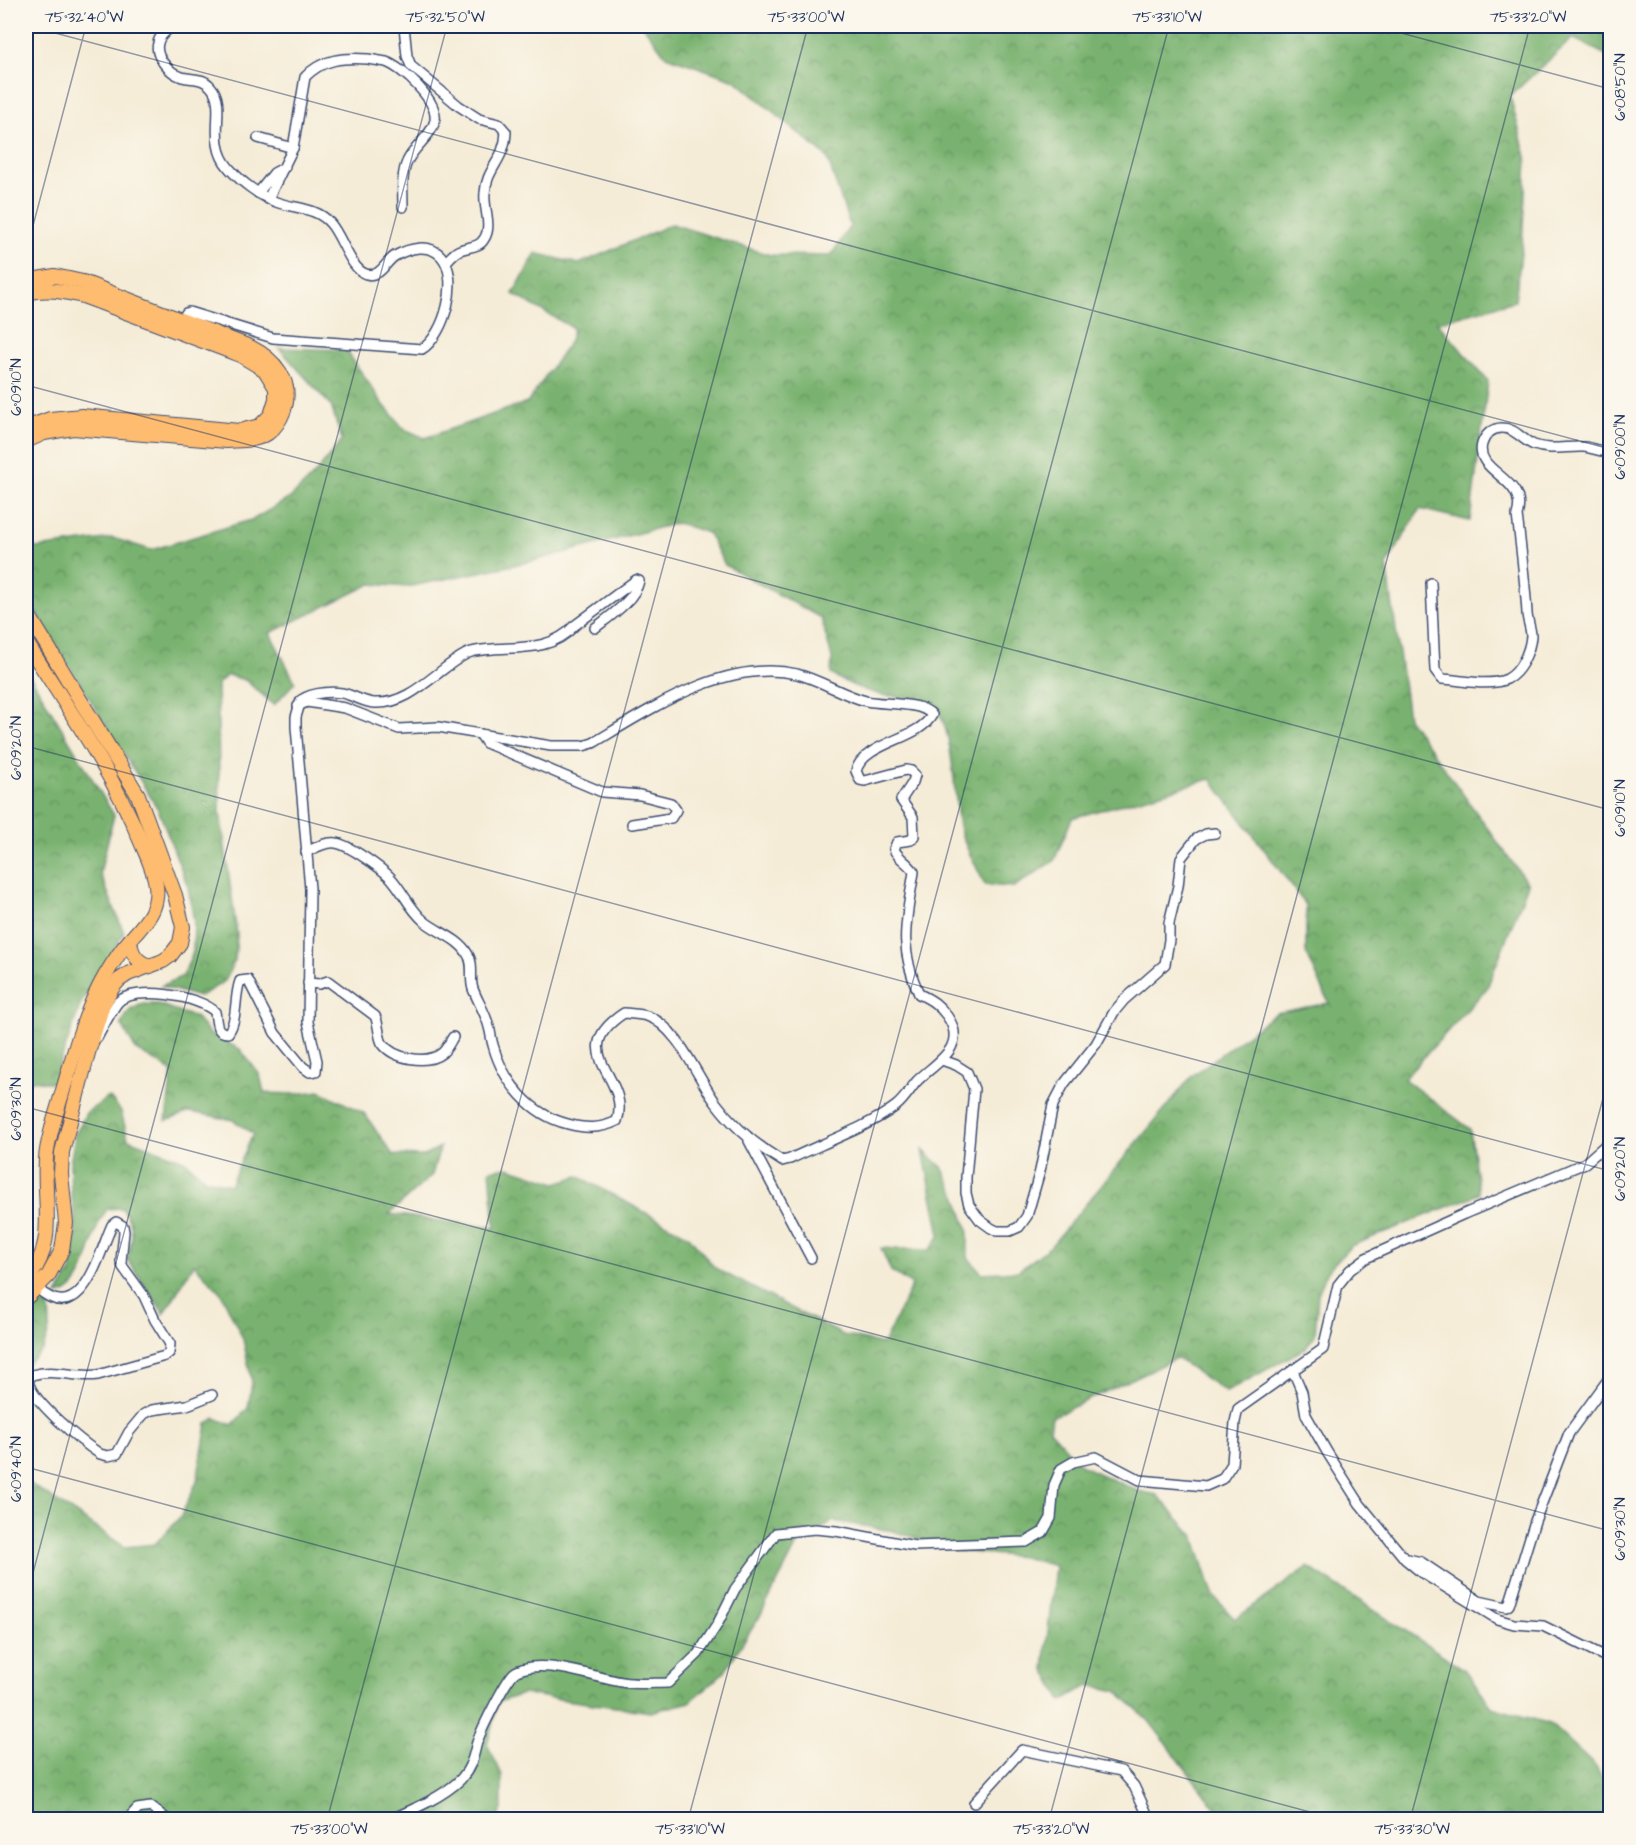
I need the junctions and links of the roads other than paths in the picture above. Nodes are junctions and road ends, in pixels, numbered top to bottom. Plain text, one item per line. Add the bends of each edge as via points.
1 (172, 26) edge
2 (404, 26) edge
3 (258, 138) dead end
4 (293, 148) junction
5 (285, 167) junction
6 (258, 193) junction
7 (268, 199) junction
8 (403, 207) dead end
9 (446, 262) junction
10 (26, 281) edge
11 (26, 293) edge
12 (183, 320) junction
13 (26, 428) edge
14 (26, 441) edge
15 (1611, 452) edge
16 (1431, 583) dead end
17 (26, 611) edge
18 (595, 628) dead end
19 (26, 642) edge
20 (298, 706) junction
21 (480, 734) junction
22 (632, 824) dead end
23 (1215, 833) dead end
24 (306, 852) junction
25 (153, 910) junction
26 (181, 912) junction
27 (130, 940) junction
28 (150, 966) junction
29 (308, 983) junction
30 (453, 1037) dead end
31 (88, 1053) junction
32 (942, 1060) junction
33 (747, 1136) junction
34 (1611, 1141) edge
35 (811, 1258) dead end
36 (31, 1284) edge
37 (26, 1298) edge
38 (1293, 1371) junction
39 (1611, 1377) edge
40 (212, 1395) dead end
41 (1405, 1559) junction
42 (1611, 1659) edge
43 (974, 1803) dead end
44 (127, 1820) edge
45 (168, 1820) edge
46 (389, 1820) edge
47 (1150, 1820) edge

1 - 6 street via 158,43 162,61 172,72 204,81 213,88 218,100 216,143 220,157
2 - 9 street via 411,66 479,119 499,124 506,132 500,159 484,194 488,231 484,240 475,247 459,250
3 - 4 street
4 - 5 street
4 - 8 street via 302,88 312,70 349,58 393,66 414,82 430,100 435,113 431,129 406,162
5 - 6 street via 274,173
5 - 7 street
6 - 7 street
7 - 9 street via 317,213 330,223 357,269 367,274 376,274 394,257 423,248 432,249
9 - 12 street via 450,291 447,305 431,344 422,349 273,338 189,312
10 - 12 main road via 68,278
11 - 13 main road via 60,290 83,296 240,355 265,370 276,388 271,415 252,429 82,416 50,419
12 - 14 main road via 262,353 278,368 286,384 286,402 283,414 268,432 256,438 227,441 73,428
15 - 16 street via 1584,447 1551,449 1502,428 1484,438 1482,458 1519,497 1517,515 1531,632 1528,650 1513,675 1484,682 1442,679 1435,670
17 - 26 main road via 138,795
18 - 20 street via 620,609 639,581 636,579 558,639 533,647 467,653 423,686 387,703 374,704 347,694 316,693 301,700
19 - 25 main road via 124,802 156,882
20 - 21 street via 307,702 345,708 399,729 438,727
20 - 24 street via 296,727
21 - 22 street via 486,743 581,784 602,792 640,795 671,803 675,810 671,818
21 - 32 street via 551,746 584,746 690,688 730,677 782,671 863,700 928,711 931,718 867,756 856,771 860,780 865,781 906,770 915,775 901,800 913,817 914,836 897,842 894,849 914,873 905,946 907,962 919,994 941,1008 955,1029 952,1046
23 - 32 street via 1196,840 1181,858 1165,964 1119,1006 1053,1105 1027,1216 1010,1231 991,1228 969,1205 966,1177 974,1089 967,1072
24 - 29 street via 310,889
24 - 33 street via 335,842 345,846 390,877 425,922 468,954 472,987 500,1064 519,1095 544,1115 590,1129 617,1121 619,1101 602,1061 599,1038 605,1027 624,1013 638,1014 650,1017 674,1037 715,1102
25 - 26 main road via 167,907
25 - 27 main road
26 - 28 main road via 182,934 176,950 164,961
27 - 28 main road via 133,954
27 - 36 main road via 97,991 66,1078 47,1148 46,1234
28 - 31 main road via 128,974 113,987 103,1004
29 - 30 street via 328,981 375,1016 386,1048 402,1058 424,1059 442,1053
29 - 31 street via 308,1022 317,1061 313,1072 303,1067 275,1033 249,980 240,981 228,1033 219,1031 215,1012 206,1005 154,992 136,993 117,1003
31 - 36 main road via 61,1160 66,1223 62,1250 48,1276
32 - 33 street via 898,1105 790,1159 782,1161
33 - 35 street
34 - 38 street via 1585,1163 1366,1258 1338,1285 1323,1349
36 - 37 main road
36 - 40 street via 59,1299 75,1296 95,1267 112,1225 116,1222 123,1226 123,1267 170,1344 169,1353 98,1375 49,1371 34,1374 28,1381 55,1417 100,1454 117,1454 144,1414 188,1405
38 - 41 street via 1306,1415 1326,1452 1360,1504
38 - 46 street via 1238,1409 1232,1464 1222,1479 1206,1486 1140,1480 1096,1457 1061,1469 1054,1485 1051,1518 1043,1532 1026,1542 915,1546 836,1530 776,1533 735,1589 698,1654 668,1683 623,1683 532,1667 516,1671 462,1778 416,1808
39 - 41 street via 1569,1433 1535,1521 1509,1605 1482,1602 1421,1562
41 - 42 street via 1497,1619 1543,1626
43 - 47 street via 1022,1750 1122,1771
44 - 45 street via 137,1809 151,1807

